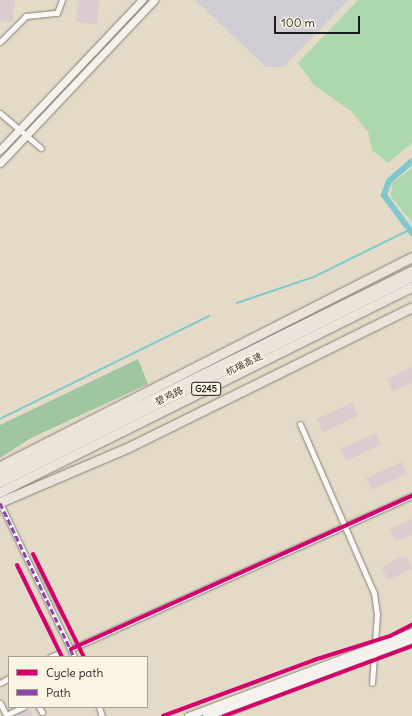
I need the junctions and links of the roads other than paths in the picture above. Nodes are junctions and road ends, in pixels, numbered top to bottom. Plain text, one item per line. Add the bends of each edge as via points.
1 (62, 0) edge
2 (142, 0) edge
3 (154, 0) edge
4 (0, 42) edge
5 (0, 113) edge
6 (20, 130) junction
7 (26, 136) junction
8 (41, 148) dead end
9 (0, 150) edge
10 (0, 163) edge
11 (411, 258) edge
12 (412, 270) edge
13 (412, 277) edge
14 (412, 287) edge
15 (412, 293) edge
16 (412, 307) edge
17 (300, 424) dead end
18 (0, 466) edge
19 (0, 474) edge
20 (0, 482) edge
21 (0, 492) edge
22 (412, 496) edge
23 (0, 498) edge
24 (0, 502) edge
25 (344, 526) junction
26 (412, 632) edge
27 (412, 639) edge
28 (71, 649) junction
29 (375, 649) junction
30 (57, 654) dead end
31 (52, 656) edge
32 (74, 656) edge
33 (372, 683) dead end
34 (0, 703) edge
35 (21, 708) edge
36 (6, 716) edge
37 (188, 716) edge
38 (206, 716) edge

1 - 4 street via 57,13 26,16
2 - 6 street
3 - 7 street
5 - 6 street
6 - 7 street
6 - 9 street
7 - 8 street
7 - 10 street
11 - 18 highway
12 - 19 highway, 杭瑞高速
13 - 20 highway, 碧鸡路 / G245
14 - 21 highway, 碧鸡路 / G245
15 - 23 highway, 杭瑞高速
16 - 24 highway via 128,447
17 - 25 street
22 - 25 street
24 - 28 street
25 - 28 street
25 - 29 street via 374,593 377,614
26 - 29 street
27 - 29 street
28 - 32 street
29 - 33 street
29 - 37 street
29 - 38 street
30 - 31 street
34 - 36 street
35 - 36 street

